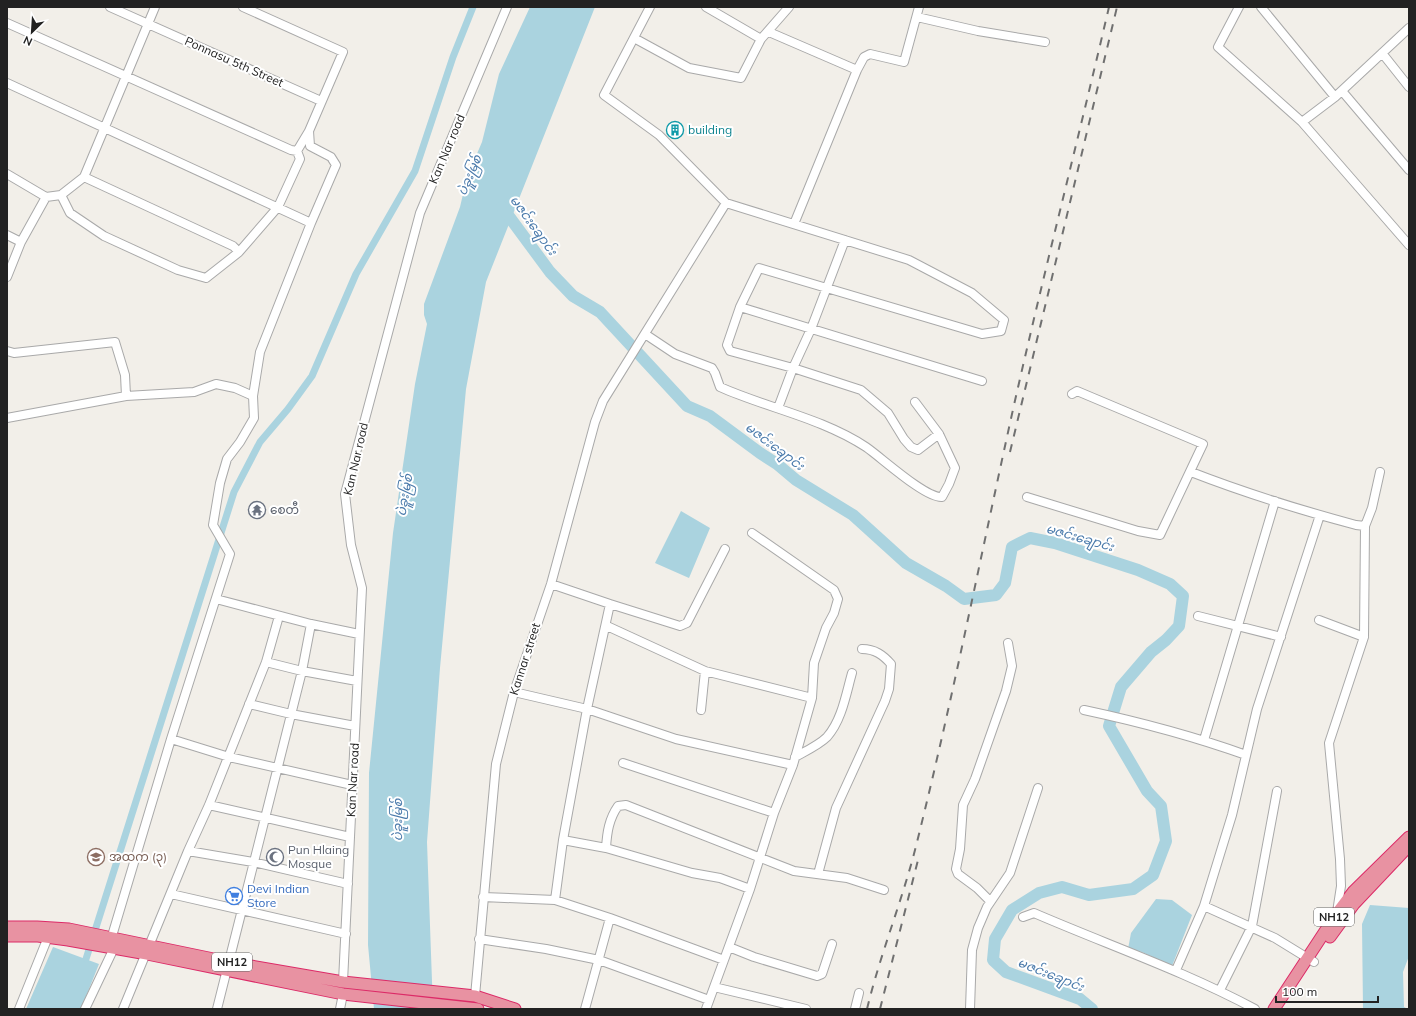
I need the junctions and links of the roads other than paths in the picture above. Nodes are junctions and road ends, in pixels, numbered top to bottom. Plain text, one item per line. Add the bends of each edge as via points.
1 (110, 7) edge
2 (155, 7) edge
3 (244, 7) edge
4 (507, 7) edge
5 (650, 7) edge
6 (706, 7) edge
7 (789, 7) edge
8 (919, 7) edge
9 (1239, 7) edge
10 (1261, 7) edge
11 (916, 17) junction
12 (7, 23) edge
13 (148, 24) junction
14 (1409, 28) edge
15 (769, 32) junction
16 (634, 38) junction
17 (761, 39) junction
18 (1045, 42) dead end
19 (1382, 53) junction
20 (857, 70) junction
21 (126, 76) junction
22 (7, 83) edge
23 (1409, 87) edge
24 (1342, 91) junction
25 (1335, 97) junction
26 (321, 101) junction
27 (1302, 122) junction
28 (106, 128) junction
29 (309, 131) junction
30 (297, 151) junction
31 (1409, 170) edge
32 (7, 174) edge
33 (84, 177) junction
34 (61, 196) junction
35 (46, 197) junction
36 (726, 203) junction
37 (278, 207) junction
38 (311, 223) junction
39 (794, 224) junction
40 (7, 234) edge
41 (845, 240) junction
42 (21, 242) junction
43 (1409, 245) edge
44 (239, 252) junction
45 (7, 277) edge
46 (826, 289) junction
47 (740, 307) junction
48 (811, 329) junction
49 (643, 337) junction
50 (7, 351) edge
51 (793, 368) junction
52 (982, 381) dead end
53 (1072, 394) dead end
54 (126, 396) junction
55 (253, 396) junction
56 (915, 402) dead end
57 (778, 408) junction
58 (7, 418) edge
59 (939, 434) junction
60 (1191, 472) junction
61 (1380, 472) dead end
62 (1027, 498) dead end
63 (1275, 501) junction
64 (1320, 515) junction
65 (1365, 526) junction
66 (752, 533) dead end
67 (725, 549) dead end
68 (551, 584) junction
69 (216, 599) junction
70 (610, 604) junction
71 (279, 616) junction
72 (1198, 616) dead end
73 (1319, 620) dead end
74 (312, 624) junction
75 (607, 626) junction
76 (1238, 626) junction
77 (359, 634) junction
78 (1280, 637) junction
79 (1364, 637) junction
80 (1008, 643) dead end
81 (862, 649) dead end
82 (266, 662) junction
83 (302, 671) junction
84 (705, 671) junction
85 (852, 673) dead end
86 (357, 681) junction
87 (514, 692) junction
88 (812, 698) junction
89 (249, 704) junction
90 (587, 709) junction
91 (701, 710) dead end
92 (1084, 710) dead end
93 (291, 714) junction
94 (356, 726) junction
95 (171, 739) junction
96 (1204, 740) junction
97 (1246, 755) junction
98 (228, 757) junction
99 (794, 761) junction
100 (623, 763) dead end
101 (278, 768) junction
102 (352, 785) junction
103 (1038, 788) dead end
104 (1277, 791) dead end
105 (209, 805) junction
106 (774, 813) junction
107 (264, 818) junction
108 (350, 837) junction
109 (1409, 837) edge
110 (563, 840) junction
111 (1409, 847) edge
112 (606, 848) junction
113 (188, 850) junction
114 (760, 857) junction
115 (253, 862) junction
116 (818, 874) junction
117 (348, 884) junction
118 (750, 889) junction
119 (884, 890) dead end
120 (171, 894) junction
121 (483, 897) junction
122 (554, 900) junction
123 (990, 902) junction
124 (1204, 906) junction
125 (241, 910) junction
126 (1336, 913) junction
127 (1023, 917) dead end
128 (610, 918) junction
129 (1252, 926) junction
130 (7, 927) edge
131 (346, 934) junction
132 (7, 936) edge
133 (112, 936) junction
134 (48, 937) junction
135 (479, 939) junction
136 (832, 944) dead end
137 (729, 947) junction
138 (112, 948) junction
139 (148, 949) junction
140 (598, 960) junction
141 (724, 960) junction
142 (1311, 960) junction
143 (227, 966) junction
144 (1176, 970) junction
145 (347, 982) junction
146 (714, 987) junction
147 (1220, 990) junction
148 (859, 993) dead end
149 (346, 994) junction
150 (474, 996) junction
151 (462, 1000) junction
152 (710, 1000) junction
153 (19, 1009) edge
154 (85, 1009) edge
155 (123, 1009) edge
156 (217, 1009) edge
157 (340, 1009) edge
158 (474, 1009) edge
159 (515, 1009) edge
160 (585, 1009) edge
161 (706, 1009) edge
162 (806, 1009) edge
163 (855, 1009) edge
164 (970, 1009) edge
165 (1255, 1009) edge
166 (1274, 1009) edge
167 (1283, 1009) edge

1 - 13 street, Ponnasu 5th Street
2 - 13 street
3 - 26 street via 343,52
4 - 77 street, Kan Nar road via 420,213 345,494 351,545 362,588
5 - 16 street
6 - 17 street
7 - 15 street
8 - 11 street
9 - 27 street via 1218,48
10 - 25 street
11 - 18 street
11 - 20 street via 904,62 870,54 864,57
12 - 21 street
13 - 21 street
13 - 26 street, Ponnasu 5th Street
14 - 19 street
15 - 17 street
15 - 20 street
16 - 17 street via 689,68 741,78
16 - 36 street via 604,95 659,135
19 - 23 street
19 - 24 street
20 - 39 street
21 - 28 street
21 - 30 street
22 - 28 street
24 - 25 street
24 - 31 street
25 - 27 street
26 - 29 street
27 - 43 street
28 - 33 street
28 - 37 street
29 - 30 street
29 - 38 street via 310,146 332,157 336,165
30 - 37 street via 300,159
32 - 35 street
33 - 34 street
33 - 44 street via 233,246
34 - 35 street
34 - 44 street via 70,213 104,236 178,270 206,278
35 - 42 street
36 - 39 street
36 - 49 street, Kannar street
37 - 38 street
37 - 44 street
38 - 55 street via 260,352
39 - 41 street
40 - 42 street
41 - 46 street
41 - 46 street via 909,260 972,293 1004,320 1001,331 982,334
42 - 45 street
46 - 47 street via 759,268
46 - 48 street
47 - 48 street
47 - 51 street via 727,345 730,351
48 - 51 street
48 - 52 street
49 - 57 street via 675,354 712,368 720,387
49 - 68 street, Kannar street via 603,401 595,422
50 - 54 street via 14,353 114,342 125,375
51 - 57 street
51 - 59 street via 861,390 888,413 904,439 918,450
53 - 60 street via 1077,391 1203,444
54 - 55 street via 194,392 216,384 235,388
54 - 58 street
55 - 69 street via 254,418 227,459 220,483 213,525 230,554
56 - 59 street
57 - 59 street via 865,446 936,497 942,497 955,468
60 - 62 street via 1160,535 1138,531
60 - 63 street
61 - 65 street
63 - 64 street
63 - 76 street
64 - 65 street
64 - 78 street
65 - 79 street
66 - 88 street via 834,590 838,599 814,663
67 - 70 street via 687,623 680,626
68 - 70 street
68 - 87 street, Kannar street
69 - 71 street
69 - 95 street
70 - 75 street
71 - 74 street
71 - 82 street
72 - 76 street
73 - 79 street
74 - 77 street
74 - 83 street
75 - 84 street
75 - 90 street
76 - 78 street
76 - 96 street
77 - 86 street, Kan Nar road
78 - 97 street via 1257,709
79 - 126 street via 1329,743 1340,859 1341,886
80 - 123 street via 1012,666 993,730 963,805 956,869 958,874
81 - 116 street via 869,649 882,655 891,664 889,689 836,808
82 - 83 street
82 - 89 street
83 - 86 street
83 - 93 street
84 - 88 street
84 - 91 street
85 - 99 street via 838,720 828,736
86 - 94 street, Kan Nar road
87 - 90 street
87 - 121 street, Kannar street via 496,764
88 - 99 street
89 - 93 street
89 - 98 street
90 - 99 street via 676,739
90 - 110 street
92 - 96 street
93 - 94 street
93 - 101 street
94 - 102 street, Kan Nar road
95 - 98 street
95 - 133 street
96 - 97 street
97 - 124 street via 1232,815
98 - 101 street
98 - 105 street
99 - 106 street
100 - 106 street
101 - 102 street
101 - 107 street
102 - 108 street, Kan Nar road
103 - 123 street via 1010,873
104 - 129 street
105 - 107 street
105 - 113 street
106 - 114 street
107 - 108 street
107 - 115 street
108 - 117 street, Kan Nar road
109 - 126 highway, NH12 via 1353,892
110 - 112 street
110 - 122 street
111 - 142 highway, NH12 via 1354,904
112 - 114 street via 611,816 618,806 626,805
112 - 118 street via 692,873 720,878
113 - 115 street
113 - 120 street
114 - 116 street via 794,871
114 - 118 street
115 - 117 street
115 - 125 street
116 - 119 street via 847,878
117 - 131 street, Kan Nar road
118 - 137 street
120 - 125 street
120 - 139 street
121 - 122 street
121 - 135 street, Kannar street
122 - 128 street
123 - 164 street via 972,950
124 - 129 street
124 - 144 street
125 - 131 street
125 - 143 street
126 - 142 highway, NH12
127 - 144 street via 1034,913
128 - 140 street
128 - 141 street
129 - 142 street
129 - 147 street
130 - 133 highway, NH12 via 37,926
131 - 145 street, Kan Nar road
132 - 134 highway, NH12
133 - 139 highway, NH12
134 - 138 highway, NH12
134 - 153 street
135 - 140 street
135 - 150 street, Kannar street
136 - 137 street via 822,974 818,976
137 - 141 street
138 - 139 highway, NH12
138 - 154 street
139 - 143 highway, NH12
139 - 155 street
140 - 152 street
140 - 160 street
141 - 146 street
142 - 166 highway, NH12
142 - 167 highway, NH12
143 - 145 highway, NH12
143 - 149 highway, NH12
143 - 156 street
144 - 147 street
145 - 151 highway, NH12
146 - 152 street
146 - 162 street
147 - 165 street
148 - 163 street
149 - 151 highway, NH12
149 - 157 street
150 - 151 highway, NH12
150 - 159 highway, NH12
151 - 158 highway, NH12
152 - 161 street

